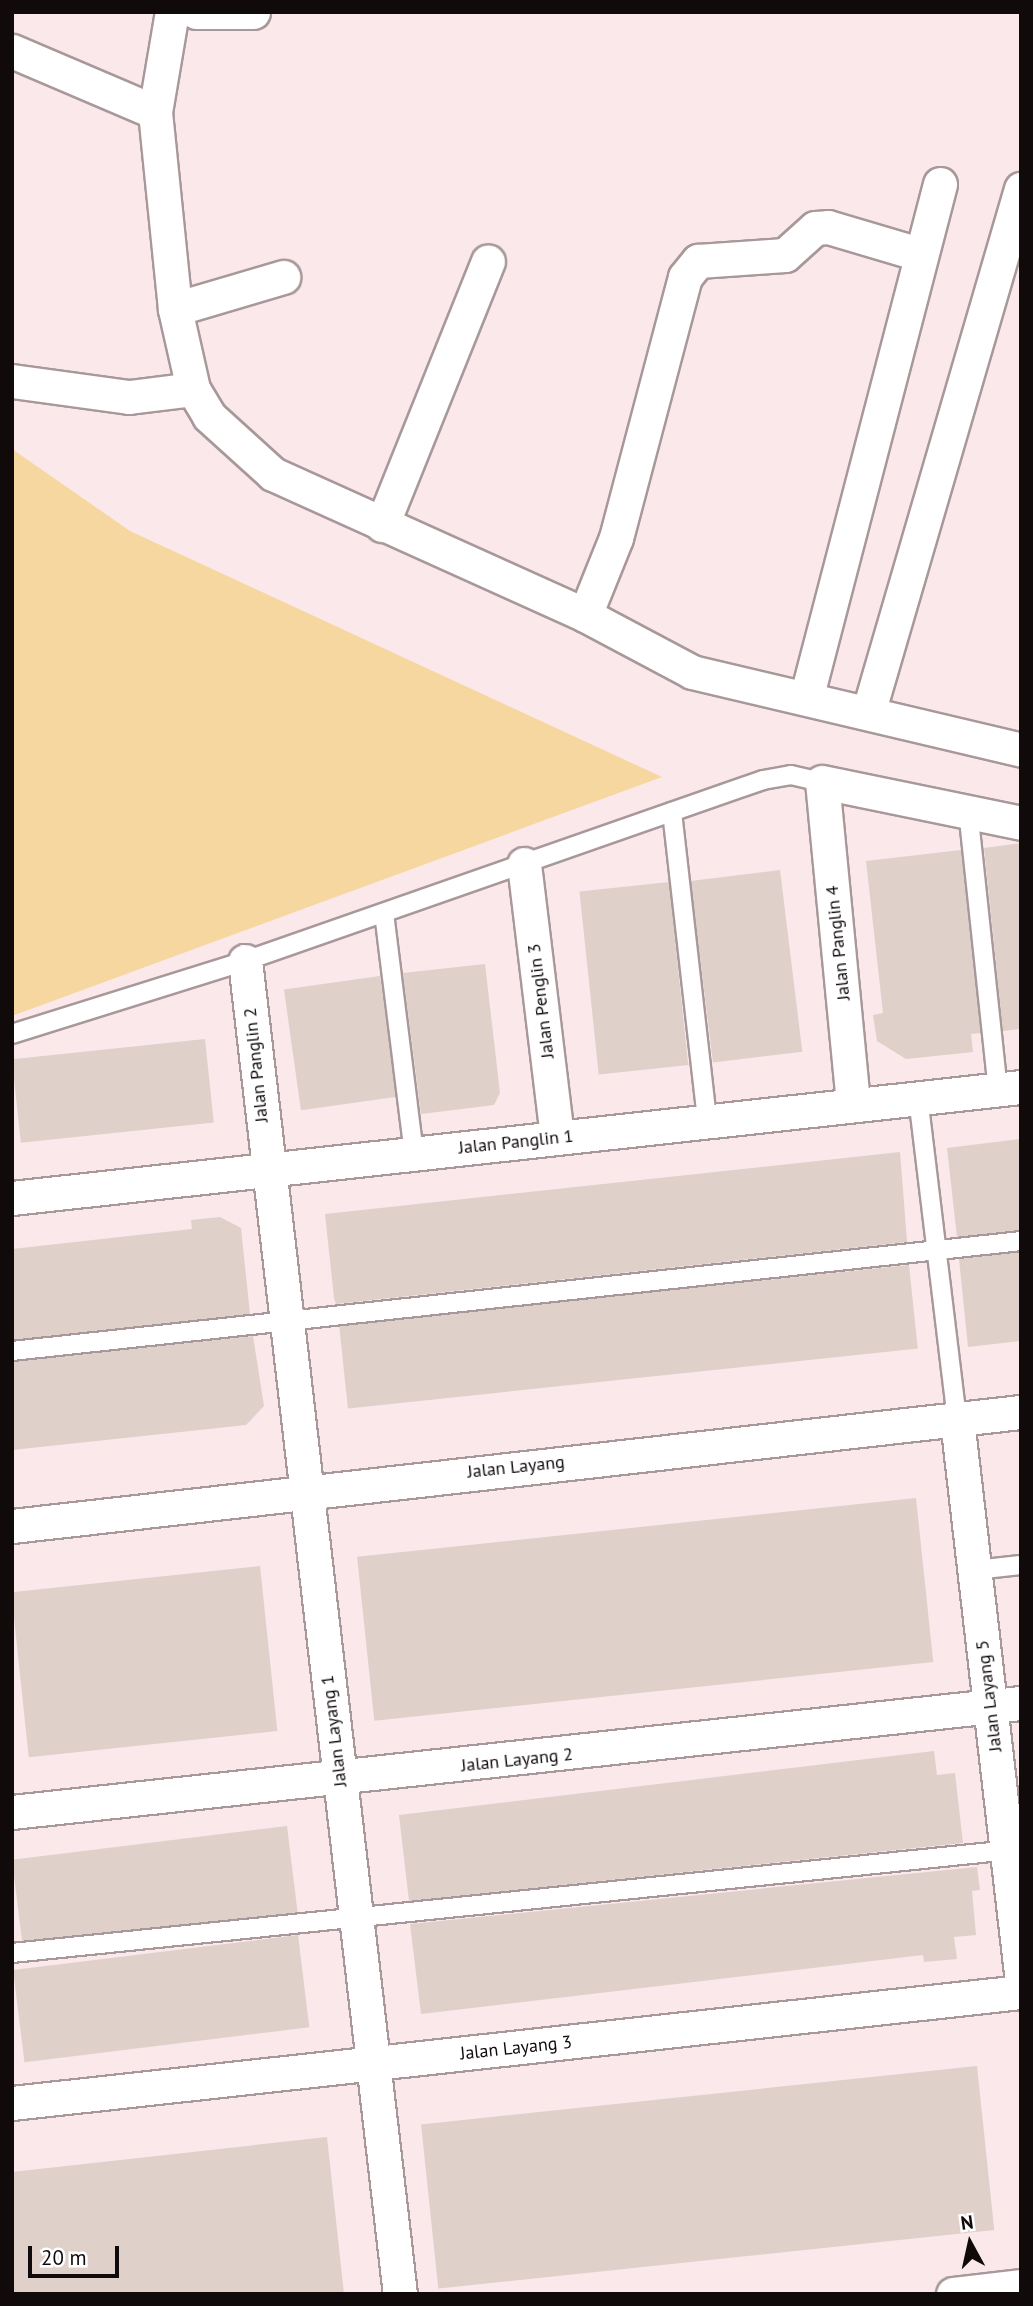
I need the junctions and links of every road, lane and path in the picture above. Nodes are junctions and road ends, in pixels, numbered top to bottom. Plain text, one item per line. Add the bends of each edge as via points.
1 (173, 12) edge
2 (196, 12) edge
3 (253, 12) edge
4 (12, 51) edge
5 (155, 112) junction
6 (940, 184) dead end
7 (1021, 189) edge
8 (919, 254) junction
9 (488, 261) dead end
10 (284, 277) dead end
11 (175, 309) junction
12 (12, 381) edge
13 (193, 389) junction
14 (382, 524) junction
15 (585, 615) junction
16 (807, 695) junction
17 (869, 710) junction
18 (1021, 750) edge
19 (822, 782) junction
20 (968, 810) junction
21 (672, 812) junction
22 (1021, 823) edge
23 (524, 864) junction
24 (384, 913) junction
25 (245, 961) junction
26 (12, 1034) edge
27 (1009, 1088) edge
28 (918, 1097) junction
29 (853, 1103) junction
30 (708, 1121) junction
31 (557, 1137) junction
32 (414, 1153) junction
33 (268, 1169) junction
34 (12, 1198) edge
35 (1021, 1241) edge
36 (936, 1250) junction
37 (287, 1323) junction
38 (12, 1351) edge
39 (1021, 1412) edge
40 (957, 1420) junction
41 (305, 1490) junction
42 (12, 1526) edge
43 (1021, 1565) edge
44 (975, 1570) junction
45 (1006, 1705) edge
46 (339, 1780) junction
47 (12, 1812) edge
48 (1014, 1850) edge
49 (355, 1919) junction
50 (12, 1953) edge
51 (1021, 1973) edge
52 (1021, 1992) edge
53 (373, 2063) junction
54 (12, 2103) edge
55 (1021, 2286) edge
56 (400, 2294) edge
57 (953, 2294) edge

1 - 5 street
2 - 3 street
4 - 5 street
5 - 11 street
6 - 8 street
7 - 17 street
8 - 15 street via 828,227 815,228 785,255 698,261 685,277 617,538
8 - 16 street
9 - 14 street
10 - 11 street
11 - 13 street
12 - 13 street via 129,397
13 - 14 street via 209,416 273,474
14 - 15 street
15 - 16 street via 691,672
16 - 17 street
17 - 18 street
19 - 20 street
19 - 21 lane via 791,775 763,779
19 - 29 street, Jalan Panglin 4
20 - 22 street
20 - 27 lane
21 - 23 lane
21 - 30 lane
23 - 24 lane
23 - 31 street, Jalan Penglin 3
24 - 25 lane
24 - 32 lane
25 - 26 lane
25 - 33 street, Jalan Panglin 2
27 - 28 street, Jalan Panglin 1
28 - 29 street, Jalan Panglin 1
28 - 36 lane
29 - 30 street, Jalan Panglin 1
30 - 31 street, Jalan Panglin 1
31 - 32 street, Jalan Panglin 1
32 - 33 street, Jalan Panglin 1
33 - 34 street, Jalan Panglin 1
33 - 37 street, Jalan Layang 1
35 - 36 lane
36 - 37 lane
36 - 40 lane
37 - 38 lane
37 - 41 street, Jalan Layang 1
39 - 40 street, Jalan Layang
40 - 41 street, Jalan Layang
40 - 44 street, Jalan Layang 5
41 - 42 street, Jalan Layang
41 - 46 street, Jalan Layang 1
43 - 44 lane
44 - 45 street, Jalan Layang 5
45 - 46 street, Jalan Layang 2
45 - 48 street, Jalan Layang 5
46 - 47 street, Jalan Layang 2
46 - 49 street, Jalan Layang 1
48 - 49 lane
48 - 51 street, Jalan Layang 5
49 - 50 lane
49 - 53 street, Jalan Layang 1
52 - 53 street, Jalan Layang 3
53 - 54 street, Jalan Layang 3
53 - 56 street, Jalan Layang 1
55 - 57 street

